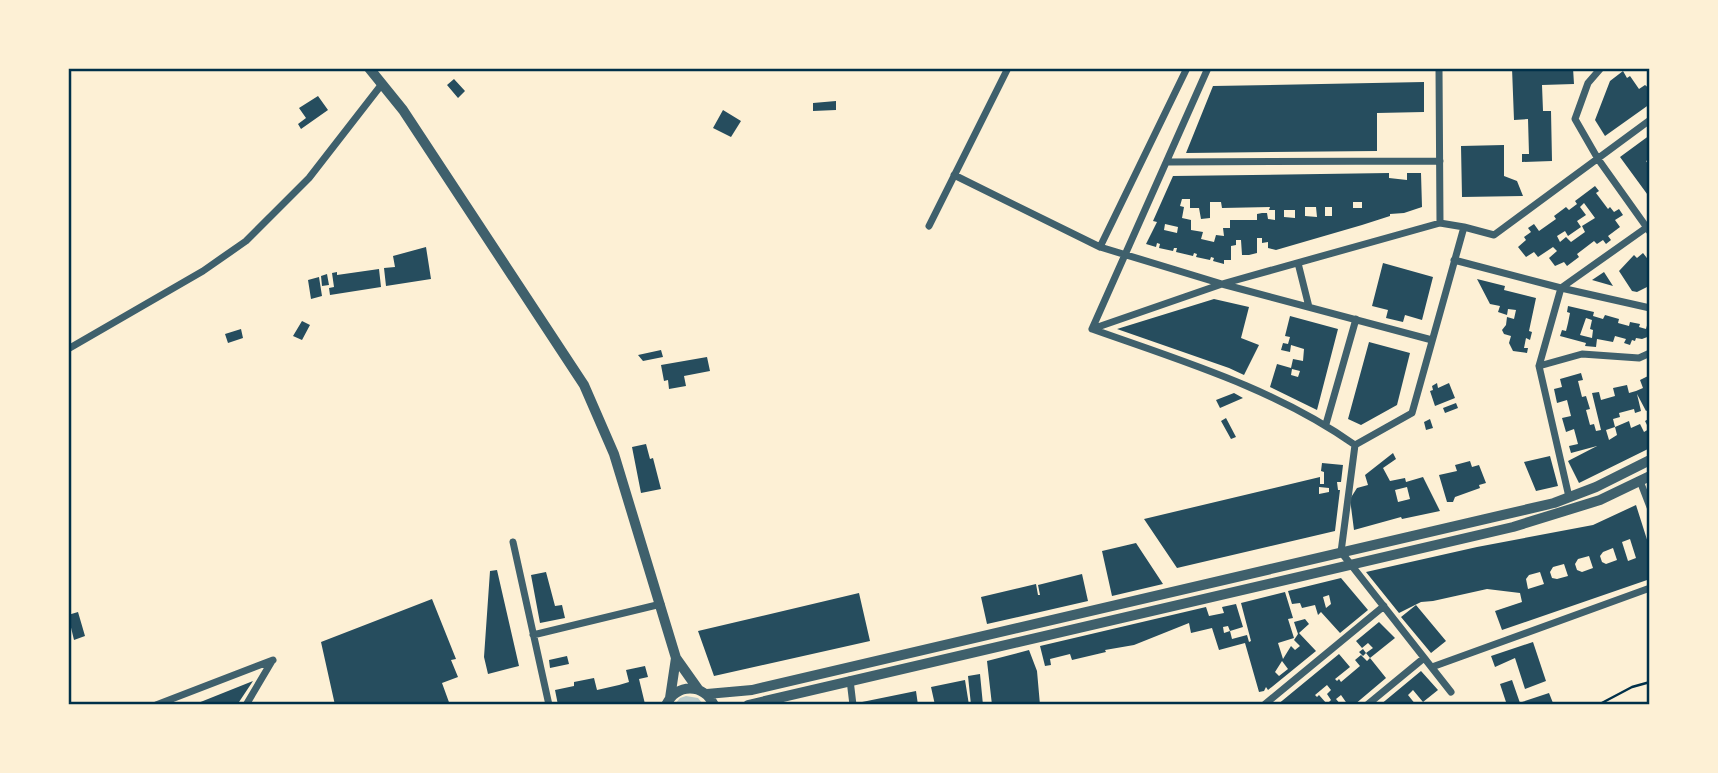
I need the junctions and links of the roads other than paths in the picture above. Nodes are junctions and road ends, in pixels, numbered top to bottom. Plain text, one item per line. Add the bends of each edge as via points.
1 (369, 68) edge
2 (1007, 68) edge
3 (1187, 68) edge
4 (1208, 68) edge
5 (1439, 68) edge
6 (1601, 68) edge
7 (382, 84) junction
8 (1650, 120) edge
9 (1598, 159) junction
10 (1440, 160) junction
11 (1167, 162) junction
12 (954, 175) junction
13 (1440, 223) junction
14 (929, 226) dead end
15 (1464, 227) junction
16 (1649, 228) edge
17 (1100, 247) junction
18 (1125, 254) junction
19 (1454, 260) junction
20 (1298, 263) junction
21 (1222, 284) junction
22 (1561, 288) junction
23 (1309, 307) junction
24 (1650, 307) edge
25 (1356, 319) junction
26 (1092, 329) junction
27 (1432, 340) junction
28 (68, 349) edge
29 (1650, 353) edge
30 (1539, 366) junction
31 (1326, 424) junction
32 (1355, 445) junction
33 (1650, 460) edge
34 (1645, 478) edge
35 (1569, 497) junction
36 (1650, 507) edge
37 (513, 542) dead end
38 (1341, 552) junction
39 (1350, 564) junction
40 (1650, 588) edge
41 (661, 604) junction
42 (1384, 606) junction
43 (533, 635) junction
44 (676, 658) junction
45 (1424, 658) junction
46 (1432, 667) junction
47 (850, 680) junction
48 (702, 692) junction
49 (1451, 692) dead end
50 (667, 703) edge
51 (751, 704) edge
52 (156, 705) edge
53 (246, 705) edge
54 (549, 705) edge
55 (714, 705) edge
56 (853, 705) edge
57 (1264, 705) edge
58 (1367, 705) edge

1 - 7 street
2 - 12 street
3 - 17 street
4 - 11 street
5 - 10 street
6 - 9 street via 1588,83 1575,119
7 - 28 street via 309,178 247,242
7 - 41 street via 584,385 614,454
8 - 9 street
9 - 15 street via 1494,235
9 - 16 street
10 - 11 street
10 - 13 street
11 - 18 street
12 - 14 street
12 - 17 street
13 - 15 street
13 - 20 street
15 - 19 street
16 - 22 street
17 - 18 street
18 - 21 street
18 - 26 street
19 - 22 street
19 - 27 street
20 - 21 street
20 - 23 street
21 - 23 street
21 - 26 street
22 - 24 street
22 - 30 street
23 - 25 street
25 - 27 street
25 - 31 street
26 - 31 street via 1231,379
27 - 32 street via 1412,413
29 - 30 street via 1639,358 1582,354
30 - 35 street
31 - 32 street
32 - 38 street
33 - 35 street
34 - 36 street
34 - 39 street via 1600,500 1513,527
35 - 38 street
37 - 43 street
38 - 39 street
38 - 48 street via 752,690
39 - 42 street
39 - 47 street
40 - 46 street
41 - 43 street
41 - 44 street
42 - 45 street
42 - 57 street
43 - 54 street
44 - 48 street
44 - 50 street
45 - 46 street
45 - 58 street
46 - 49 street
47 - 51 street
47 - 56 street
48 - 50 street via 682,689
48 - 55 street
52 - 53 street via 273,660

